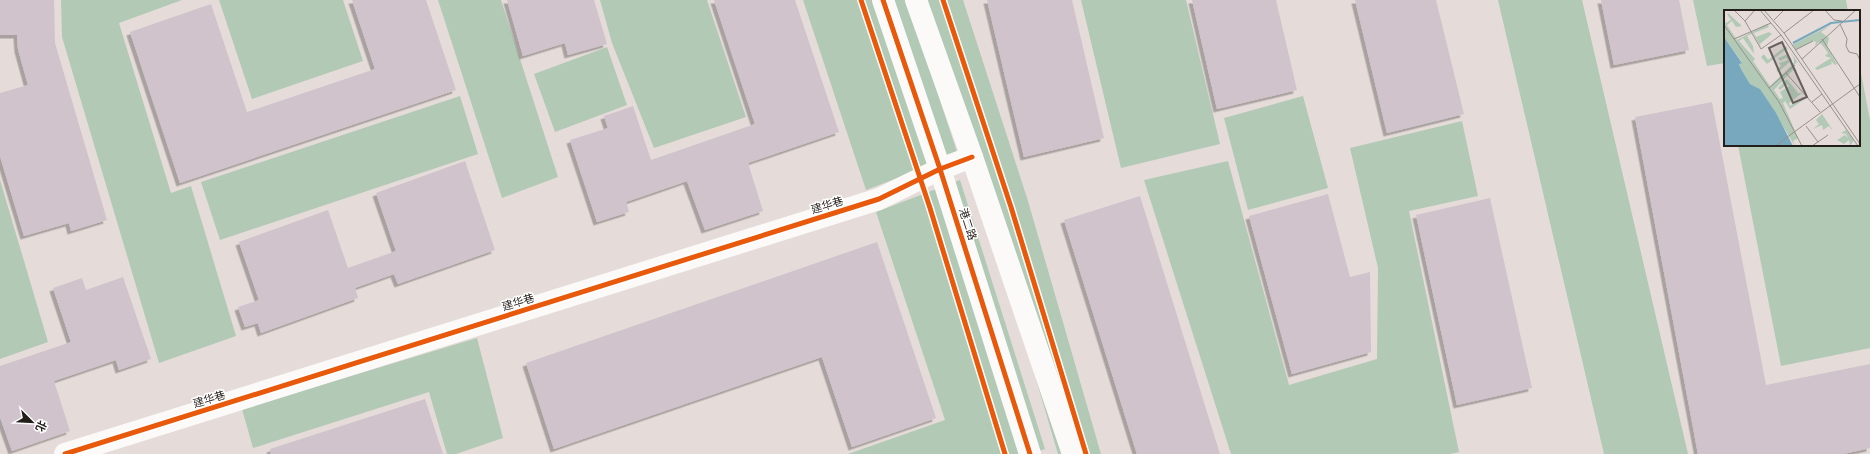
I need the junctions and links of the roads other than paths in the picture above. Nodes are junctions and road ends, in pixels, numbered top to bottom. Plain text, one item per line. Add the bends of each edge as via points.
1 (883, 0) edge
2 (916, 0) edge
3 (972, 158) junction
4 (940, 170) junction
5 (65, 454) edge
6 (1030, 454) edge
7 (1073, 454) edge

1 - 4 street, 港二路
2 - 3 street
3 - 4 street, 建华巷
3 - 7 street
4 - 5 street, 建华巷 via 879,199
4 - 6 street, 港二路

